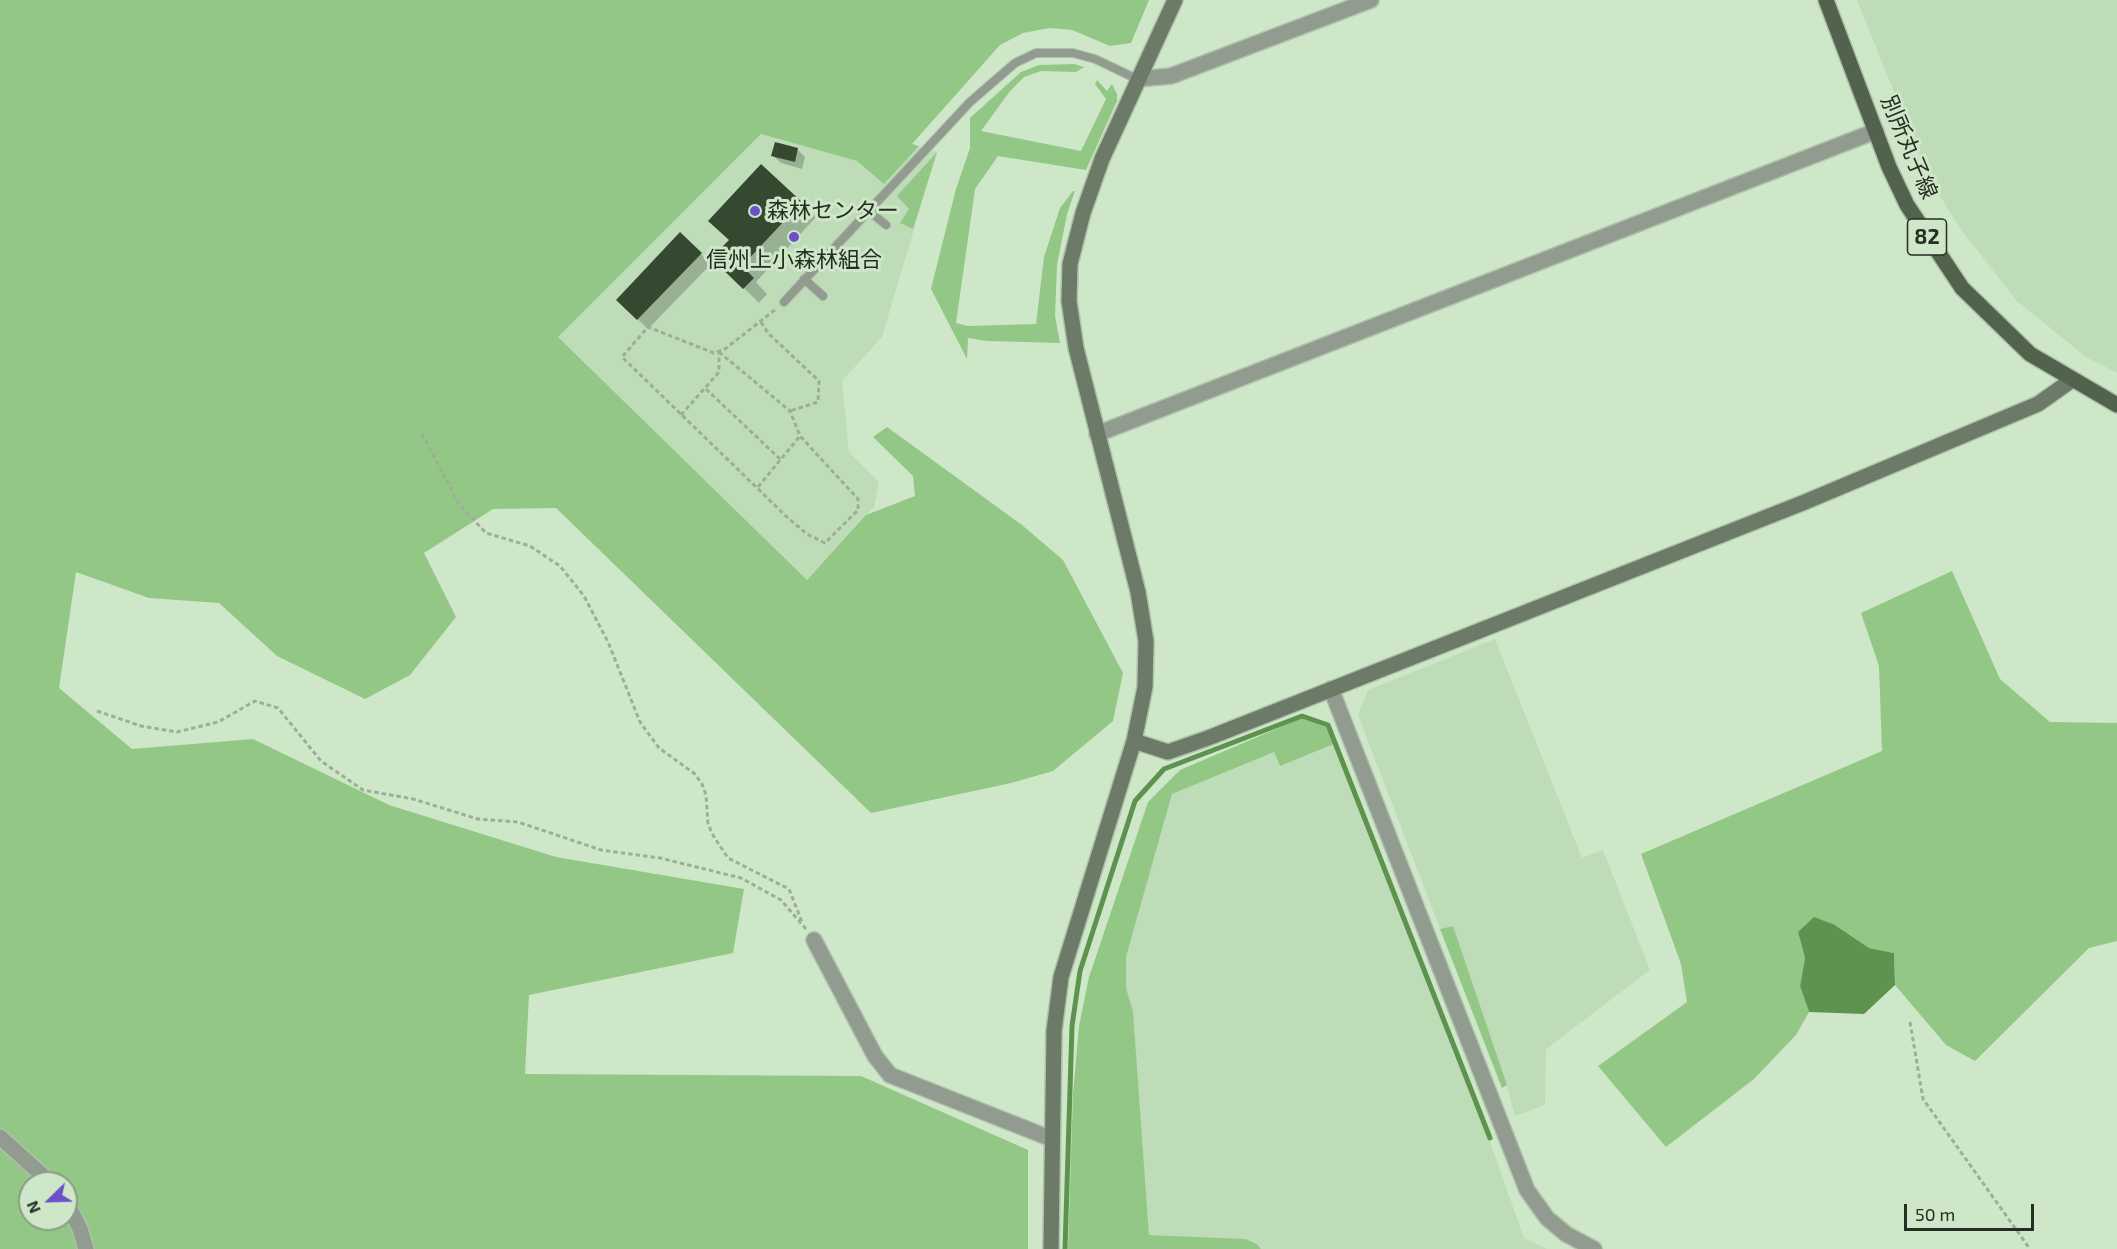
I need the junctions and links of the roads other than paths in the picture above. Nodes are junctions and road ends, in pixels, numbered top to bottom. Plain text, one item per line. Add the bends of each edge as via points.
1 (1175, 0) edge
2 (1371, 0) edge
3 (1826, 0) edge
4 (1137, 79) junction
5 (1876, 131) junction
6 (868, 211) junction
7 (886, 225) dead end
8 (804, 279) junction
9 (823, 296) dead end
10 (784, 302) road end
11 (2072, 380) junction
12 (2117, 405) edge
13 (1097, 434) junction
14 (1331, 689) junction
15 (1134, 741) junction
16 (814, 940) road end
17 (0, 1137) edge
18 (1052, 1139) junction
19 (38, 1171) edge
20 (78, 1225) edge
21 (86, 1249) edge
22 (1050, 1249) edge
23 (1594, 1249) edge

1 - 4 street
2 - 4 street via 1171,76
3 - 5 main road, 別所丸子線 / 82
4 - 6 lane via 1073,53 1036,53 1015,63 970,102
4 - 13 street via 1102,159 1070,264 1070,313
5 - 11 main road, 別所丸子線 / 82 via 1907,205 1962,288 2030,354
5 - 13 street
6 - 7 lane
6 - 8 lane
8 - 9 lane
8 - 10 lane
11 - 12 main road, 別所丸子線 / 82
11 - 14 street via 2038,404 1805,502
13 - 15 street via 1138,591 1146,641 1145,687
14 - 15 street via 1168,752
14 - 23 street via 1527,1190 1547,1218
15 - 18 street via 1061,977 1054,1031
16 - 18 street via 875,1056 890,1075
17 - 19 street
18 - 22 street
20 - 21 street

